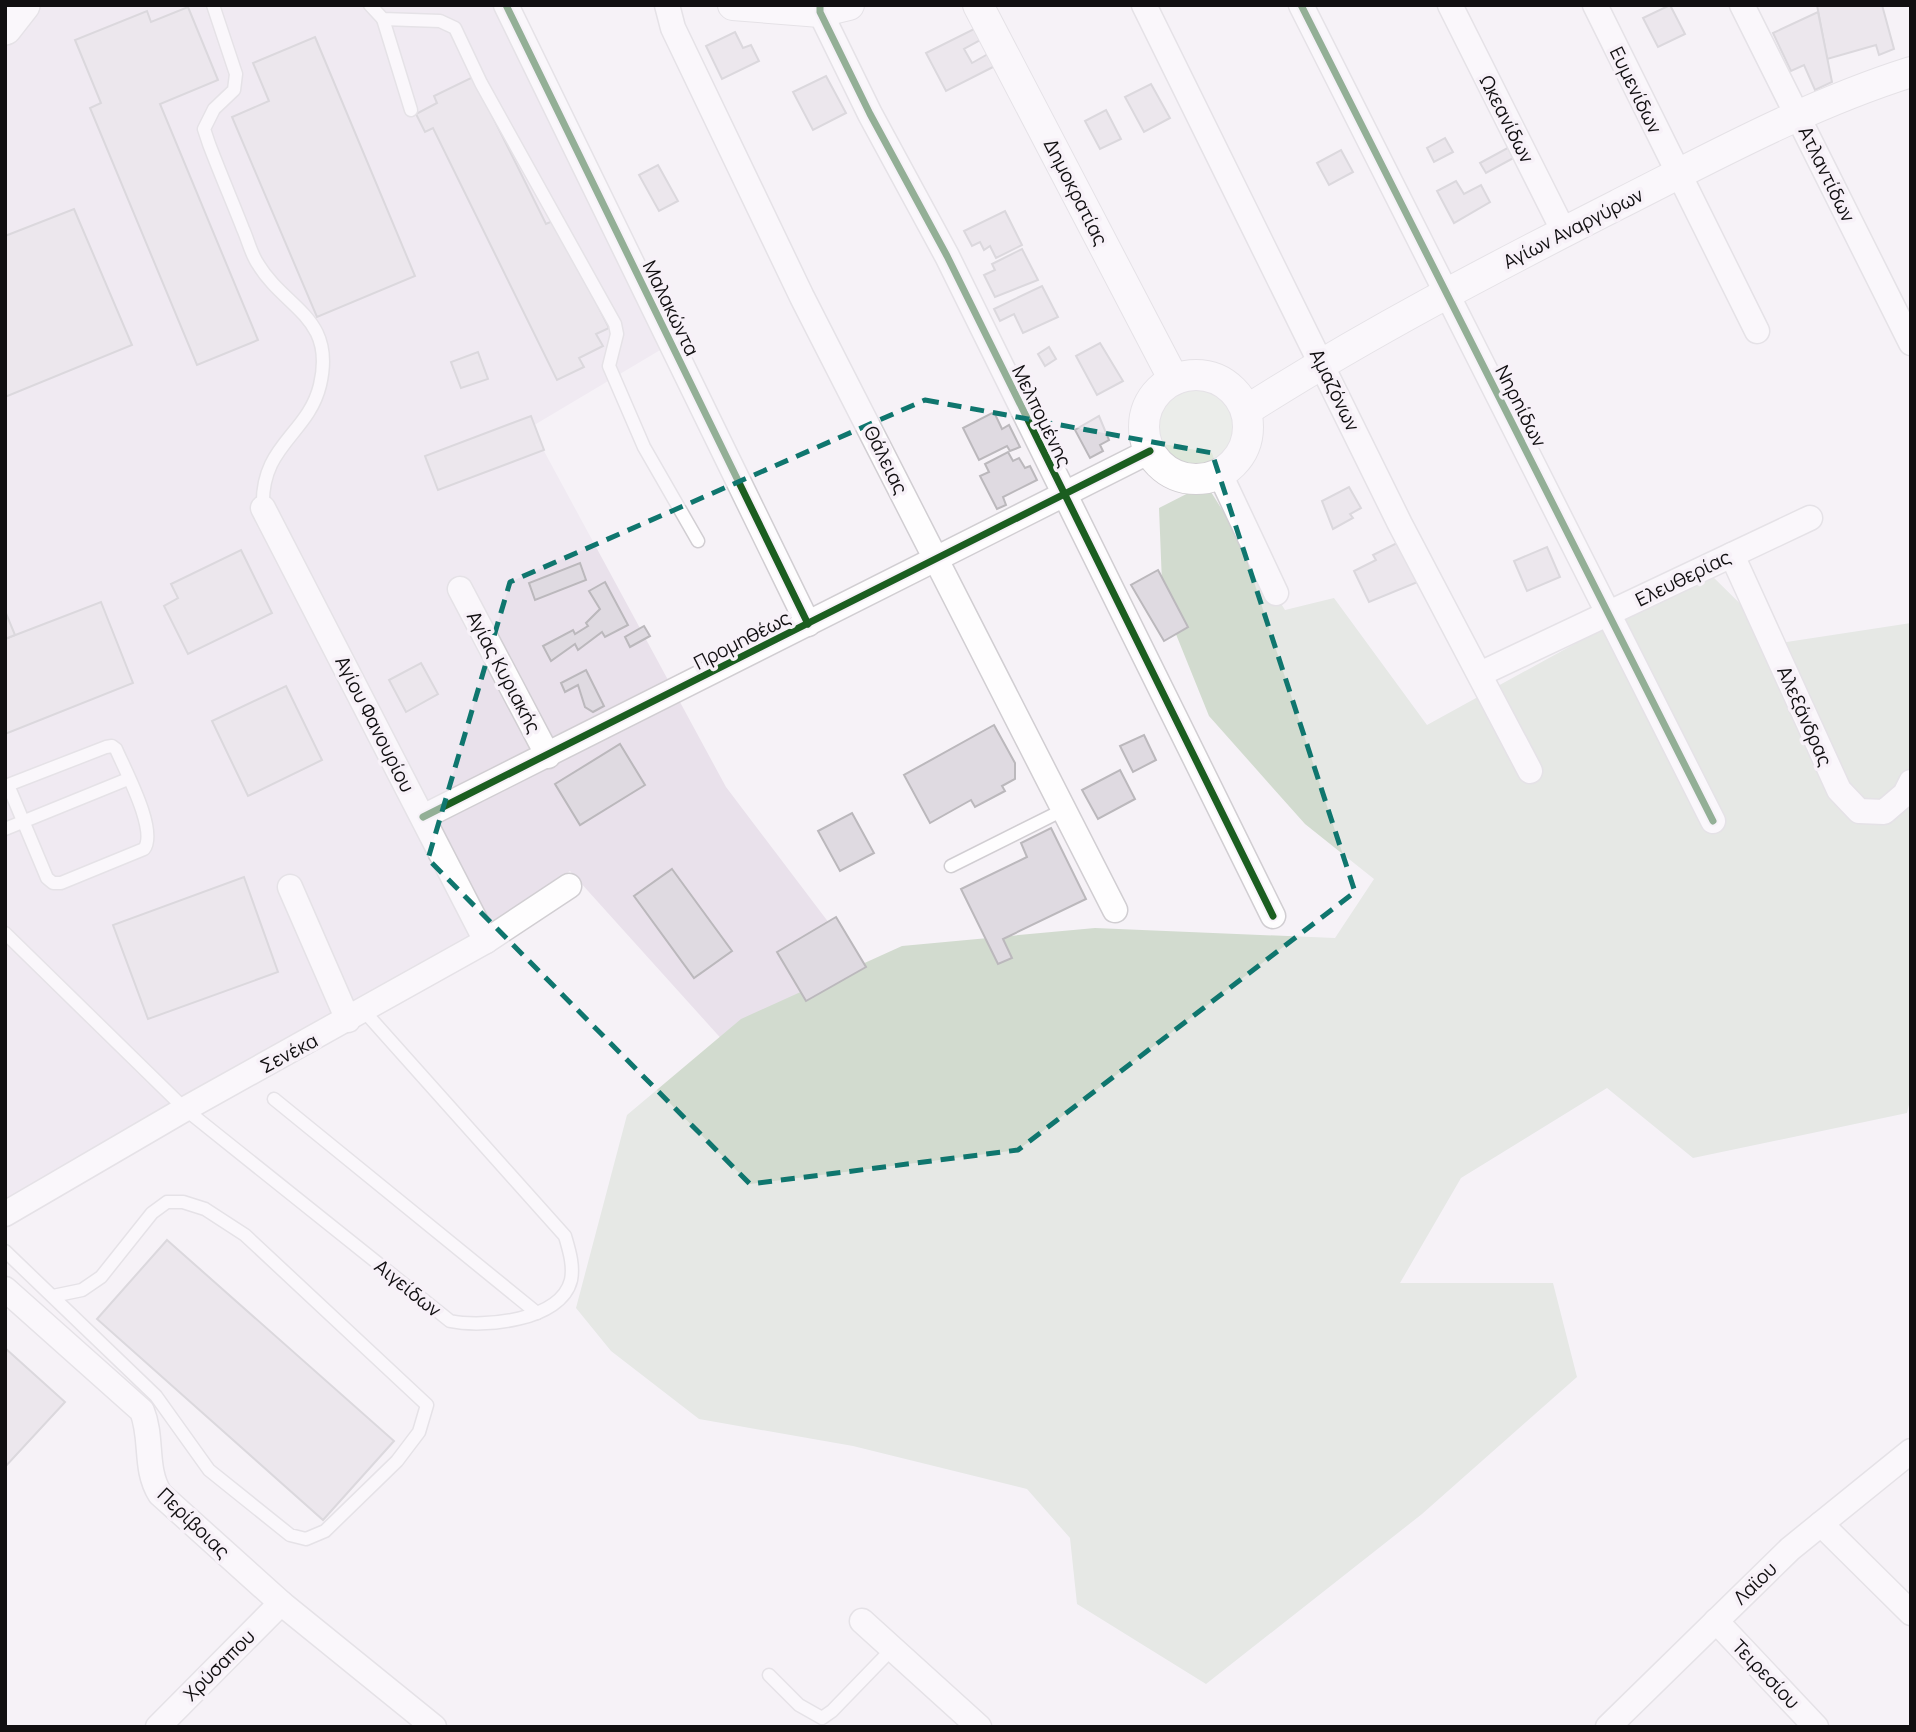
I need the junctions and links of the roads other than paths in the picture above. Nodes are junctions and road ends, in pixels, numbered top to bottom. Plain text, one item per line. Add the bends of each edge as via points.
1 (23, 5) edge
2 (213, 5) edge
3 (370, 5) edge
4 (506, 5) edge
5 (667, 5) edge
6 (733, 5) edge
7 (849, 5) edge
8 (978, 5) edge
9 (1144, 5) edge
10 (1301, 5) edge
11 (1450, 5) edge
12 (1595, 5) edge
13 (1742, 5) edge
14 (820, 9) edge
15 (383, 19) junction
16 (5, 28) edge
17 (1911, 72) edge
18 (411, 110) dead end
19 (1799, 116) junction
20 (1678, 174) junction
21 (1564, 232) junction
22 (1445, 295) junction
23 (1757, 331) dead end
24 (1911, 343) edge
25 (1322, 362) junction
26 (1174, 380) junction
27 (1247, 410) junction
28 (1150, 452) junction
29 (1220, 474) junction
30 (1063, 495) junction
31 (263, 508) joint
32 (1810, 517) dead end
33 (698, 541) dead end
34 (1732, 555) junction
35 (937, 559) junction
36 (460, 589) dead end
37 (1276, 593) dead end
38 (1609, 614) junction
39 (808, 624) junction
40 (1480, 674) junction
41 (548, 756) junction
42 (1530, 771) dead end
43 (128, 779) junction
44 (1911, 782) edge
45 (7, 786) edge
46 (1063, 810) junction
47 (423, 817) junction
48 (1713, 821) dead end
49 (23, 822) junction
50 (5, 829) edge
51 (951, 866) dead end
52 (569, 886) dead end
53 (290, 887) dead end
54 (1115, 910) dead end
55 (1273, 916) dead end
56 (5, 933) edge
57 (486, 941) junction
58 (356, 1016) junction
59 (274, 1099) dead end
60 (185, 1108) junction
61 (5, 1214) edge
62 (5, 1251) edge
63 (5, 1289) edge
64 (53, 1296) junction
65 (537, 1313) junction
66 (1911, 1451) edge
67 (1821, 1524) junction
68 (281, 1603) junction
69 (1911, 1613) edge
70 (862, 1621) dead end
71 (1716, 1621) junction
72 (892, 1648) junction
73 (769, 1675) dead end
74 (158, 1727) edge
75 (434, 1727) edge
76 (979, 1727) edge
77 (1608, 1727) edge
78 (1816, 1727) edge

1 - 16 main road
2 - 31 lane via 236,74 234,90 214,109 204,130 258,265 310,319 324,362 315,402 266,468
3 - 15 lane
4 - 39 street, Μαλακώντα
5 - 35 street, Θάλειας via 673,28 802,297
6 - 14 street
7 - 14 street
8 - 26 street, Δημοκρατίας
9 - 25 street, Αμαζόνων
10 - 22 street, Νηρηίδων
11 - 21 street, Ωκεανίδων
12 - 20 street, Ευμενίδων
13 - 19 street, Ατλαντίδων
14 - 30 street, Μελπομένης
15 - 18 lane
15 - 33 lane via 440,21 455,28 615,324 609,366 644,447
17 - 19 street, Αγίων Αναργύρων
19 - 20 street, Αγίων Αναργύρων
19 - 24 street, Ατλαντίδων
20 - 21 street, Αγίων Αναργύρων
20 - 23 street, Ευμενίδων
21 - 22 street, Αγίων Αναργύρων
22 - 25 street, Αγίων Αναργύρων
22 - 38 street, Νηρηίδων
25 - 27 street, Αγίων Αναργύρων
25 - 40 street, Αμαζόνων via 1400,524
26 - 27 street via 1193,374 1210,376 1233,389
26 - 28 street via 1161,387 1144,417
27 - 29 street via 1246,446 1237,461
28 - 29 street via 1174,475 1191,480
28 - 30 street, Προμηθέως
29 - 37 street
30 - 35 street, Προμηθέως
30 - 55 street, Μελπομένης
31 - 47 street, Αγίου Φανουρίου
32 - 34 street, Ελευθερίας
34 - 38 street, Ελευθερίας
34 - 44 street, Αλεξάνδρας via 1839,790 1859,811 1884,812 1905,794
35 - 39 street, Προμηθέως
35 - 46 street, Θάλειας
36 - 41 street, Αγίας Κυριακής
38 - 40 street, Ελευθερίας
38 - 48 street, Νηρηίδων
39 - 41 street, Προμηθέως
40 - 42 street, Αμαζόνων
41 - 47 street, Προμηθέως
43 - 45 lane via 112,746
43 - 49 lane
43 - 49 lane via 149,843 61,883 47,878
45 - 49 lane
46 - 51 lane
46 - 54 street, Θάλειας
47 - 57 street, Αγίου Φανουρίου
49 - 50 lane
52 - 57 street, Σενέκα
53 - 58 street
56 - 60 lane, Αιγείδων
57 - 58 street, Σενέκα
58 - 60 street, Σενέκα
58 - 65 lane, Αιγείδων via 565,1236 572,1256 571,1282
59 - 65 lane
60 - 61 street, Σενέκα
60 - 65 lane, Αιγείδων via 450,1321 485,1325
62 - 64 lane
63 - 68 street, Περίβοιας via 142,1410 149,1428 150,1472 160,1494
64 - 64 lane via 82,1290 101,1277 152,1213 167,1202 205,1209 245,1236 427,1405 425,1420 397,1461 325,1531 306,1539 290,1535 209,1470 156,1396
66 - 67 street, Λαϊου
67 - 69 street
67 - 71 street, Λαϊου
68 - 74 street, Χρύσαπου
68 - 75 street, Περίβοιας
70 - 72 street
71 - 77 street, Λαϊου
71 - 78 street, Τειρεσίου
72 - 73 lane via 822,1717 799,1705
72 - 76 street

